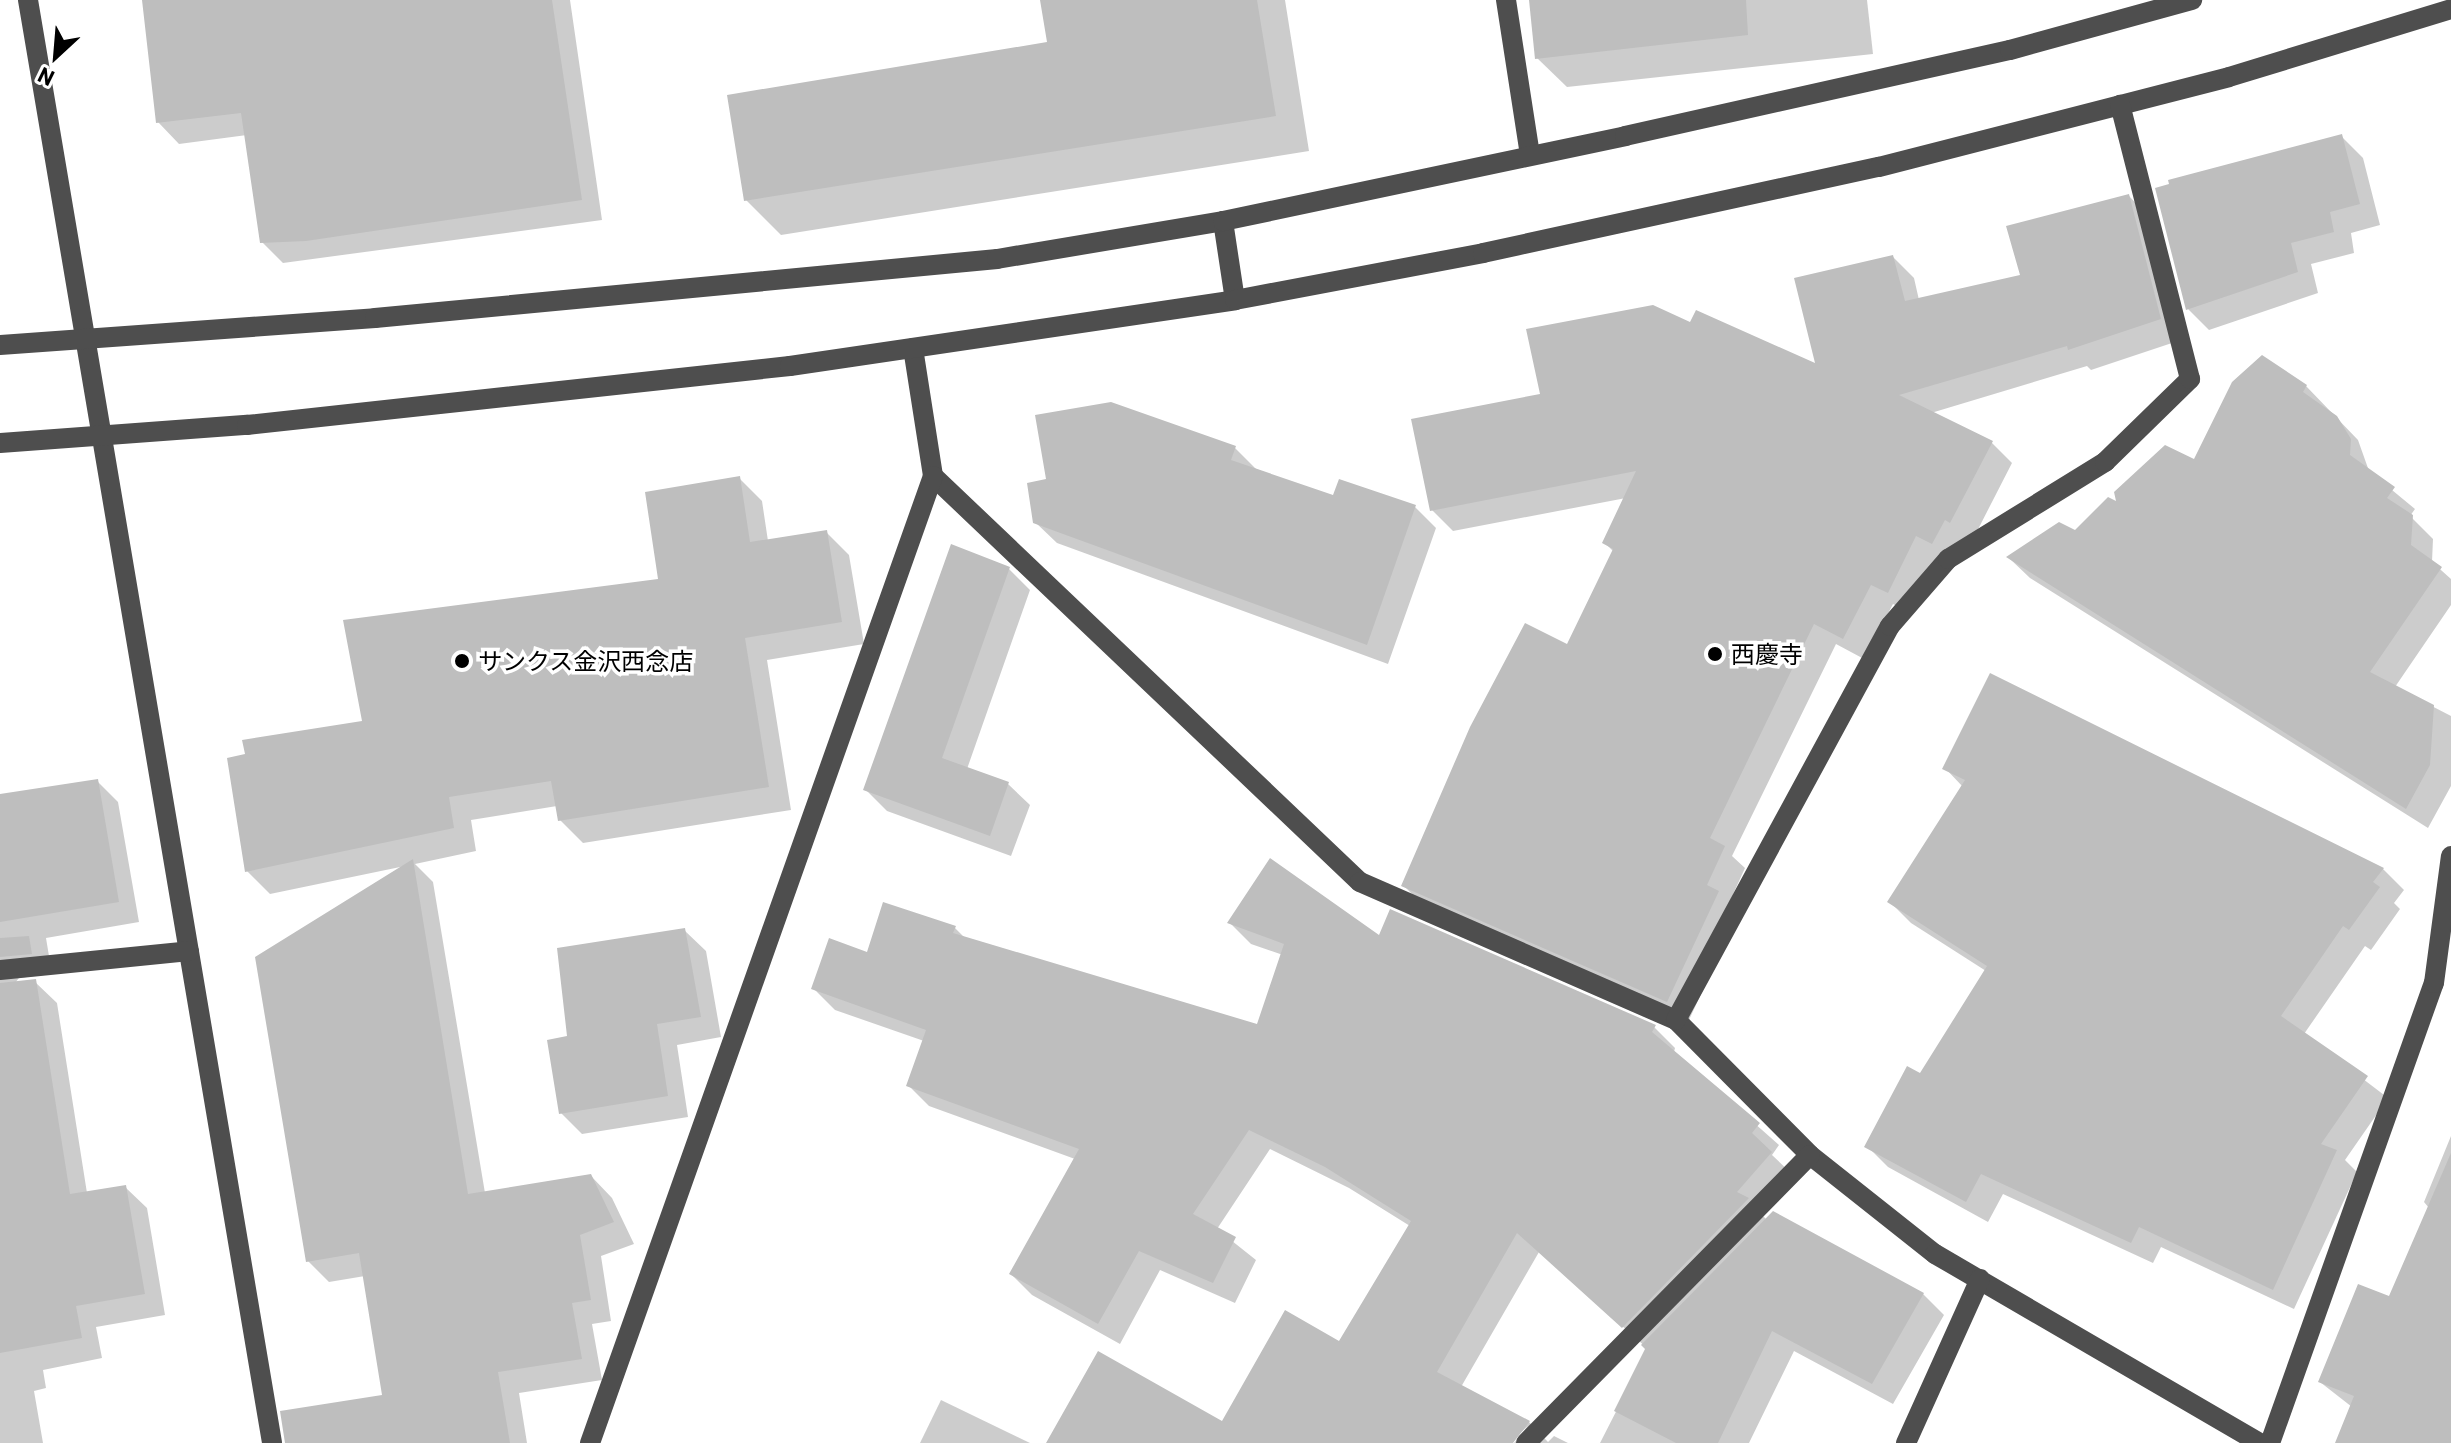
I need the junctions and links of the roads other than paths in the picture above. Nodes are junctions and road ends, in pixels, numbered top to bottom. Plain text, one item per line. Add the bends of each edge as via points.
1 (28, 0) edge
2 (1506, 0) edge
3 (2192, 0) edge
4 (2451, 9) edge
5 (2120, 105) junction
6 (1530, 155) junction
7 (1223, 221) junction
8 (1235, 300) junction
9 (86, 342) junction
10 (0, 345) edge
11 (913, 348) junction
12 (102, 435) junction
13 (0, 443) edge
14 (933, 476) junction
15 (2451, 856) edge
16 (189, 951) junction
17 (0, 970) edge
18 (1676, 1020) junction
19 (1810, 1155) junction
20 (1980, 1279) junction
21 (272, 1443) edge
22 (590, 1443) edge
23 (1526, 1443) edge
24 (1906, 1443) edge
25 (2260, 1443) edge
26 (2270, 1443) edge

1 - 9 street
2 - 6 street
3 - 6 street via 2010,50
4 - 5 street
5 - 8 street via 1864,170 1483,253
5 - 18 street via 2190,379 2105,462 1948,559 1890,626
6 - 7 street
7 - 8 street
7 - 9 street via 997,259
8 - 11 street
9 - 10 street
9 - 12 street
11 - 12 street via 262,423
11 - 14 street
12 - 13 street
12 - 16 street
14 - 18 street via 1360,882
14 - 22 street
15 - 26 street via 2434,983
16 - 17 street
16 - 21 street
18 - 19 street
19 - 20 street via 1935,1254
19 - 23 street
20 - 24 street
20 - 25 street

